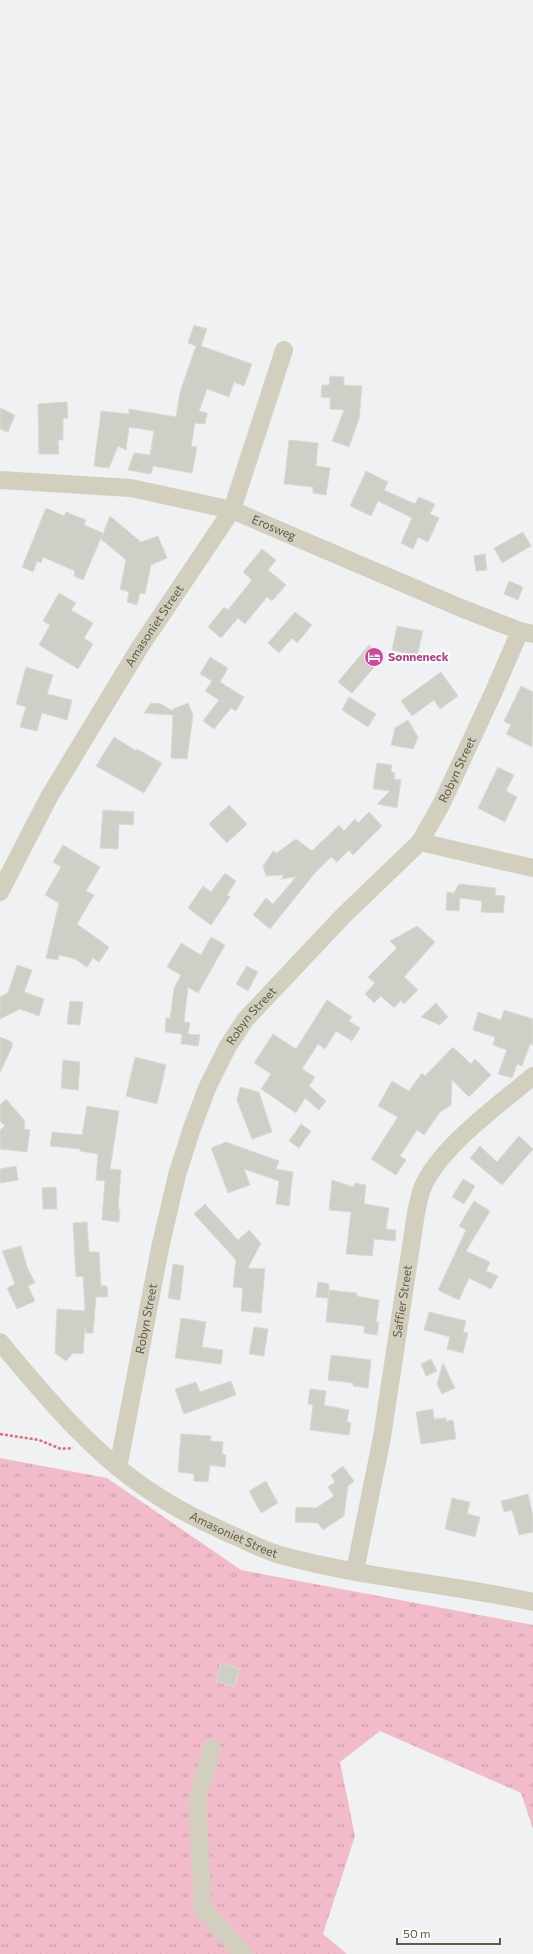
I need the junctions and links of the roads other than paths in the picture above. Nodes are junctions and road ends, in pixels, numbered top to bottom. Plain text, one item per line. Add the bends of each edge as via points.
1 (284, 350) dead end
2 (0, 480) edge
3 (232, 510) junction
4 (526, 632) edge
5 (420, 842) junction
6 (533, 868) edge
7 (0, 892) edge
8 (533, 1076) edge
9 (0, 1342) edge
10 (118, 1468) junction
11 (355, 1571) junction
12 (533, 1602) edge
13 (212, 1748) dead end
14 (244, 1954) edge

1 - 3 street, Amasoniet Street
2 - 3 street, Erosweg via 131,488
3 - 4 street, Erosweg via 423,592
3 - 7 street, Amasoniet Street via 140,647 49,797
4 - 5 street, Robyn Street via 494,691 442,803
5 - 6 street
5 - 10 street, Robyn Street via 343,916 245,1020 228,1046 207,1088 175,1182
8 - 11 street, Saffier Street via 473,1126 434,1168 422,1189 416,1213 382,1437
9 - 10 street, Amasoniet Street via 50,1400
10 - 11 street, Amasoniet Street via 155,1495 198,1519 263,1549 311,1563
11 - 12 street, Amasoniet Street
13 - 14 street via 197,1800 203,1910

